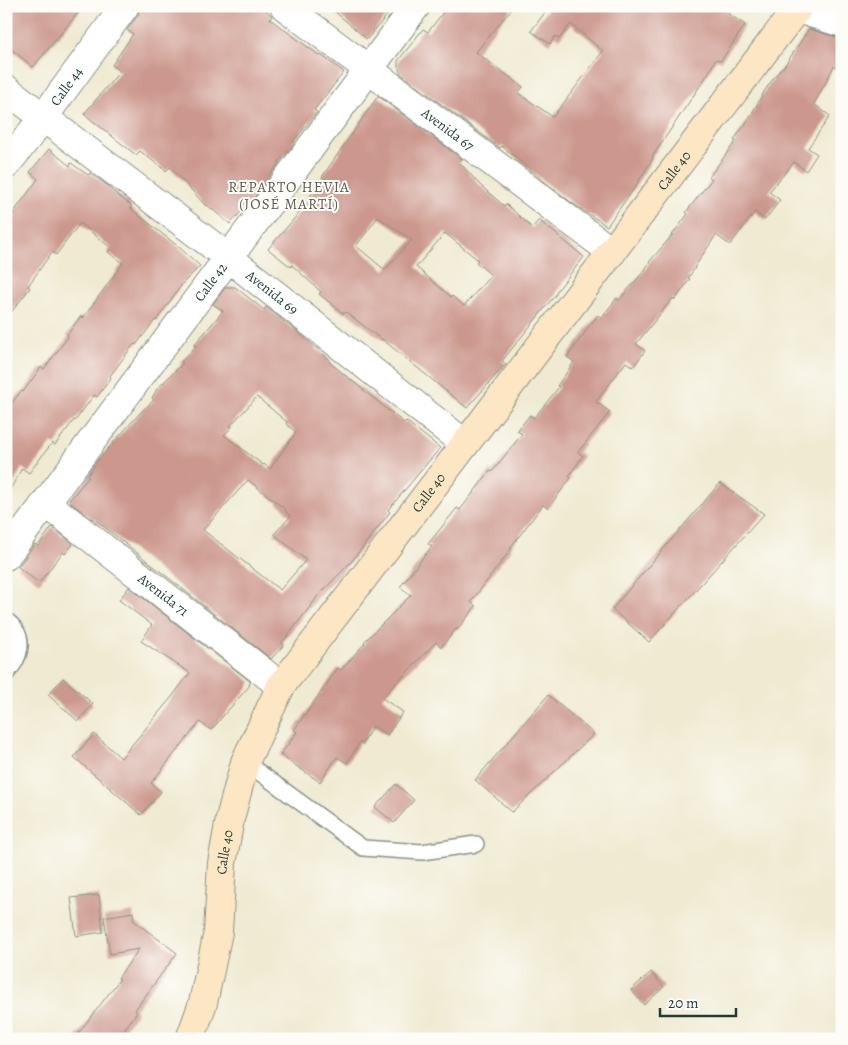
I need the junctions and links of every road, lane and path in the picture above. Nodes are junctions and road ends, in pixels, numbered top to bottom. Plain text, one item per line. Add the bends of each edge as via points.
1 (125, 6) edge
2 (284, 6) edge
3 (416, 6) edge
4 (794, 7) edge
5 (842, 23) edge
6 (368, 69) junction
7 (6, 90) edge
8 (43, 118) junction
9 (6, 165) edge
10 (612, 252) junction
11 (229, 258) junction
12 (465, 444) junction
13 (46, 503) junction
14 (6, 556) edge
15 (6, 620) edge
16 (6, 674) edge
17 (281, 686) junction
18 (245, 762) junction
19 (476, 844) dead end
20 (190, 1039) edge

1 - 8 street, Calle 44
2 - 6 street, Avenida 67
3 - 6 street, Calle 42
4 - 5 street
4 - 10 main road, Calle 40
6 - 10 street, Avenida 67
6 - 11 street, Calle 42
7 - 8 street, Avenida 69
8 - 9 street, Calle 44
8 - 11 street, Avenida 69
10 - 12 main road, Calle 40
11 - 12 street, Avenida 69
11 - 13 street, Calle 42
12 - 17 main road, Calle 40
13 - 14 street, Calle 42
13 - 17 street, Avenida 71
15 - 16 lane via 13,625 21,641 16,661
17 - 18 main road, Calle 40
18 - 19 lane via 363,848 422,852
18 - 20 main road, Calle 40 via 222,864 218,932 203,1003

